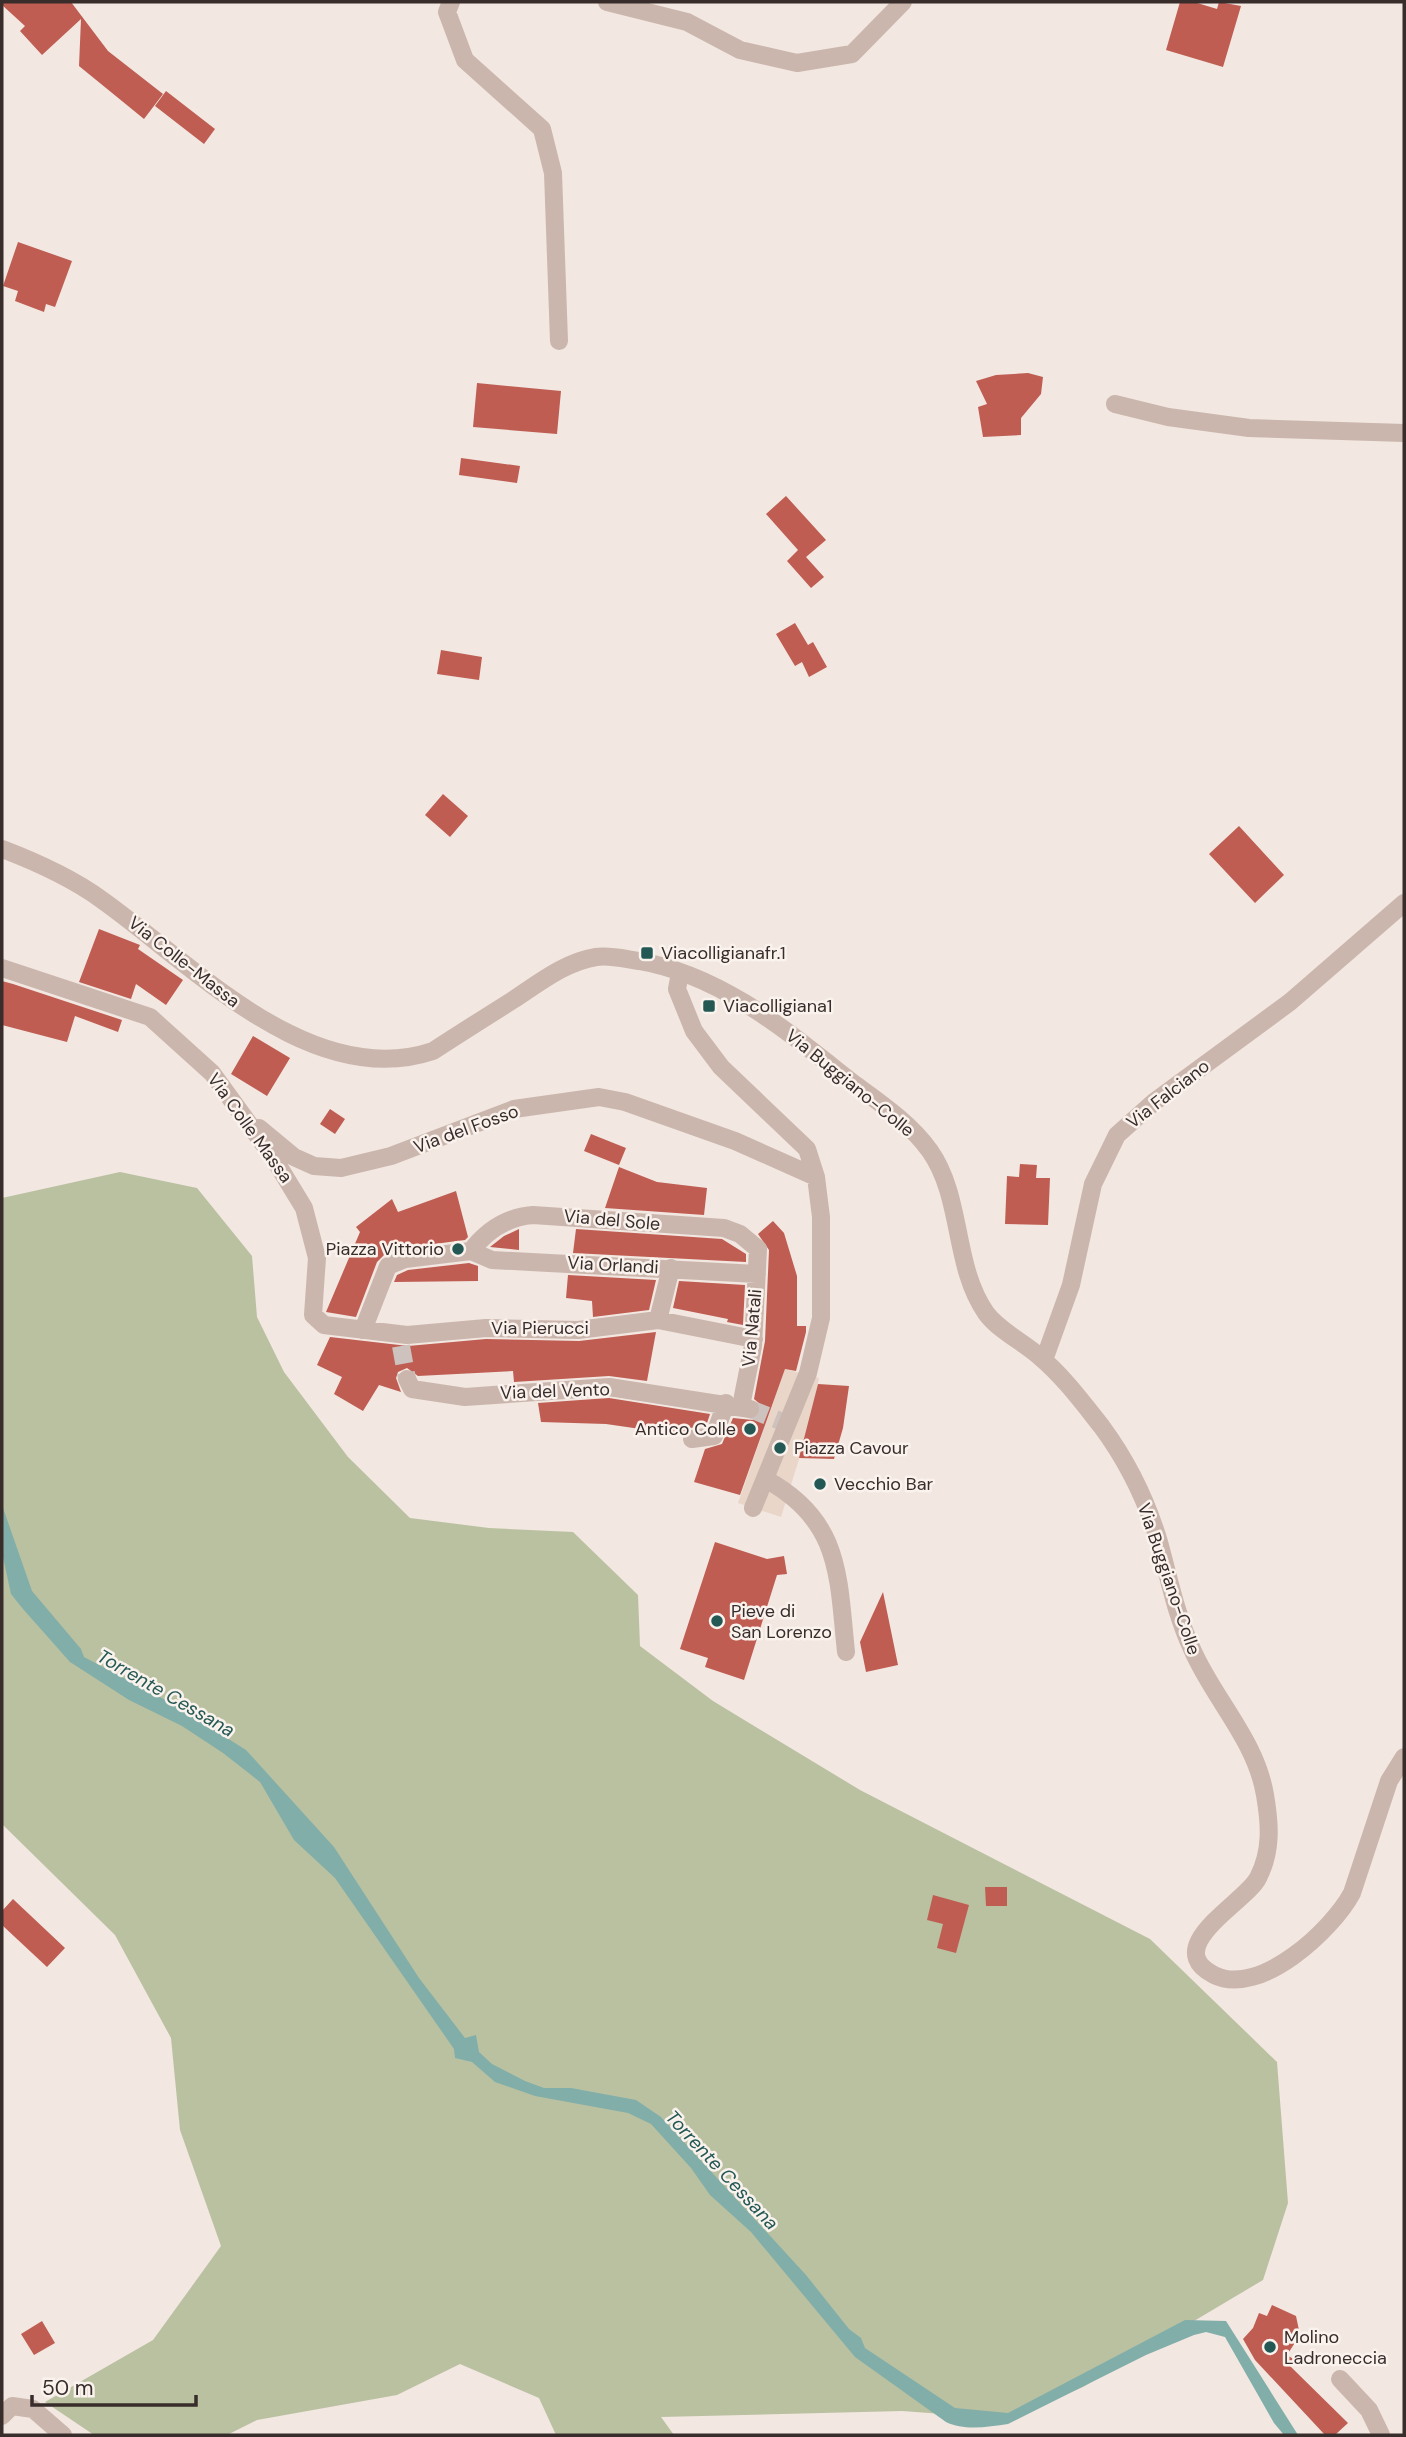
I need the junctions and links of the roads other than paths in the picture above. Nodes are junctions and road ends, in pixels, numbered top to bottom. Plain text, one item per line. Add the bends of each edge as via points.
1 (451, 2) edge
2 (607, 2) edge
3 (903, 2) edge
4 (559, 341) dead end
5 (1115, 404) dead end
6 (1404, 433) edge
7 (2, 849) edge
8 (1404, 903) edge
9 (2, 968) edge
10 (680, 972) junction
11 (245, 1118) junction
12 (816, 1177) junction
13 (758, 1249) joint
14 (471, 1251) junction
15 (671, 1268) junction
16 (757, 1274) junction
17 (658, 1320) junction
18 (324, 1325) joint
19 (363, 1330) junction
20 (754, 1339) junction
21 (1044, 1360) junction
22 (407, 1379) dead end
23 (739, 1406) junction
24 (692, 1439) dead end
25 (765, 1479) junction
26 (753, 1508) dead end
27 (846, 1652) dead end
28 (1404, 1757) edge
29 (1340, 2379) dead end
30 (2, 2416) edge
31 (63, 2435) edge
32 (1381, 2435) edge

1 - 4 street via 447,12 466,60 542,129 553,173
2 - 3 street via 687,22 740,50 797,64 852,54
5 - 6 street via 1249,428
7 - 10 street, Via Colle-Massa via 33,860 99,898 226,998 267,1022 317,1044 377,1059 403,1059 433,1051 580,960 611,957
8 - 21 street, Via Falciano via 1290,1002 1153,1102 1117,1135 1093,1184 1071,1285
9 - 11 street, Via Colle Massa via 150,1017 212,1073
10 - 12 street via 677,989 694,1031 721,1068 807,1149
10 - 21 street, Via Buggiano-Colle via 753,1008 912,1130 941,1173 983,1309
11 - 12 street, Via del Fosso via 294,1157 314,1166 341,1168 390,1156 514,1109 599,1097 734,1141
11 - 18 street, Via Colle Massa via 304,1208 317,1258 313,1315
12 - 25 street via 821,1217 821,1318 808,1373
13 - 14 street, Via del Sole via 724,1228 553,1215 500,1223
13 - 16 street, Via Natali
14 - 15 street, Via Orlandi via 492,1260
14 - 19 street via 409,1258 388,1266
15 - 16 street, Via Orlandi
15 - 17 street
16 - 20 street, Via Natali
17 - 19 street, Via Pierucci via 578,1330 486,1328 401,1340
17 - 20 street, Via Pierucci
18 - 19 street, Via Pierucci
20 - 23 street, Via Natali
21 - 28 street, Via Buggiano-Colle via 1122,1458 1158,1540 1190,1647 1247,1744 1263,1785 1269,1823 1267,1855 1246,1896 1203,1932 1197,1945 1199,1959 1210,1973 1244,1978 1268,1970 1318,1938 1352,1893 1389,1781
22 - 23 street, Via del Vento via 412,1389 465,1397 609,1387
23 - 24 street, Via Natali via 714,1436
25 - 26 street
25 - 27 street via 788,1491 820,1527 836,1563
29 - 32 street via 1369,2410
30 - 31 street via 12,2406 33,2409

